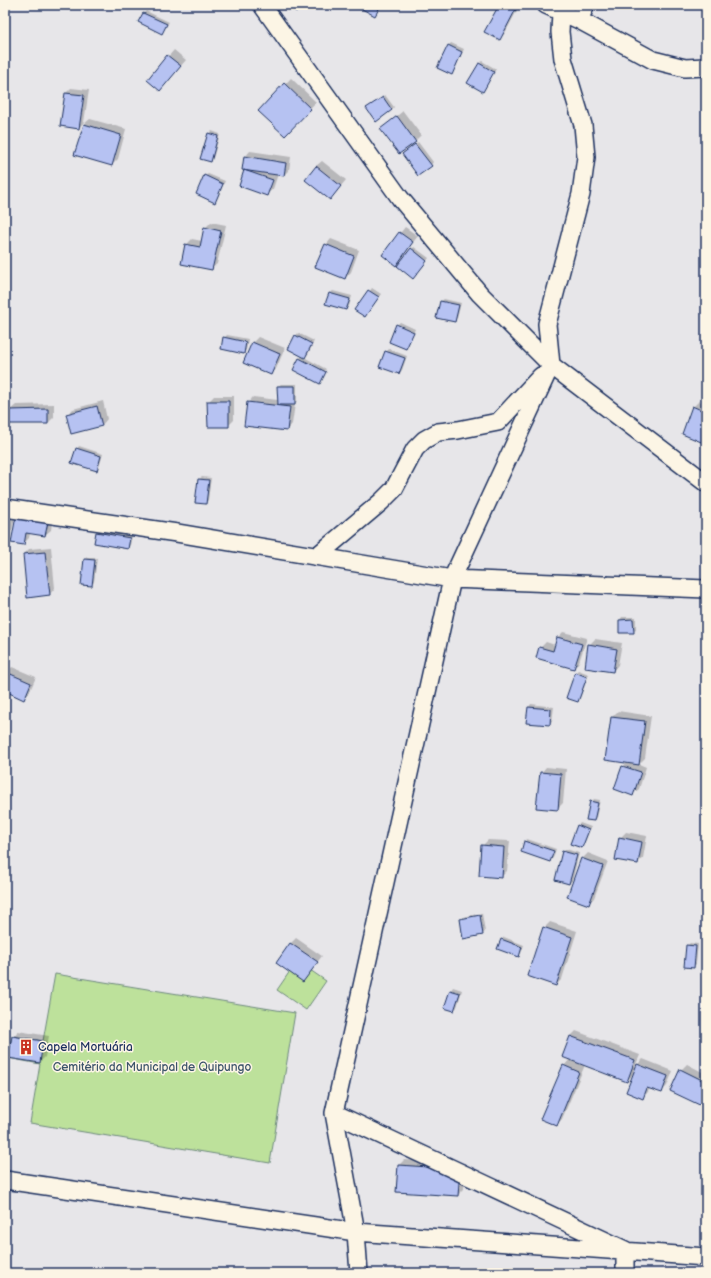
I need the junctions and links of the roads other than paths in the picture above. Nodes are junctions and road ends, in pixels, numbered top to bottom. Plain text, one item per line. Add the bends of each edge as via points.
1 (262, 5) edge
2 (553, 8) edge
3 (580, 10) edge
4 (706, 67) edge
5 (551, 365) junction
6 (706, 483) edge
7 (5, 508) edge
8 (317, 556) junction
9 (452, 579) junction
10 (706, 589) edge
11 (334, 1113) junction
12 (5, 1180) edge
13 (356, 1232) junction
14 (626, 1250) junction
15 (706, 1256) edge
16 (359, 1273) edge
17 (625, 1273) edge

1 - 5 street via 400,198 480,294
2 - 3 street
2 - 5 street via 560,32 563,59 583,125 586,157 581,194 547,324
3 - 4 street via 653,60 685,68
5 - 6 street
5 - 8 street via 498,422 438,432 424,440 415,449 394,489
5 - 9 street
7 - 8 street
8 - 9 street
9 - 10 street
9 - 11 street
11 - 13 street
11 - 14 street
12 - 13 street
13 - 14 street
13 - 16 street
14 - 15 street
14 - 17 street

